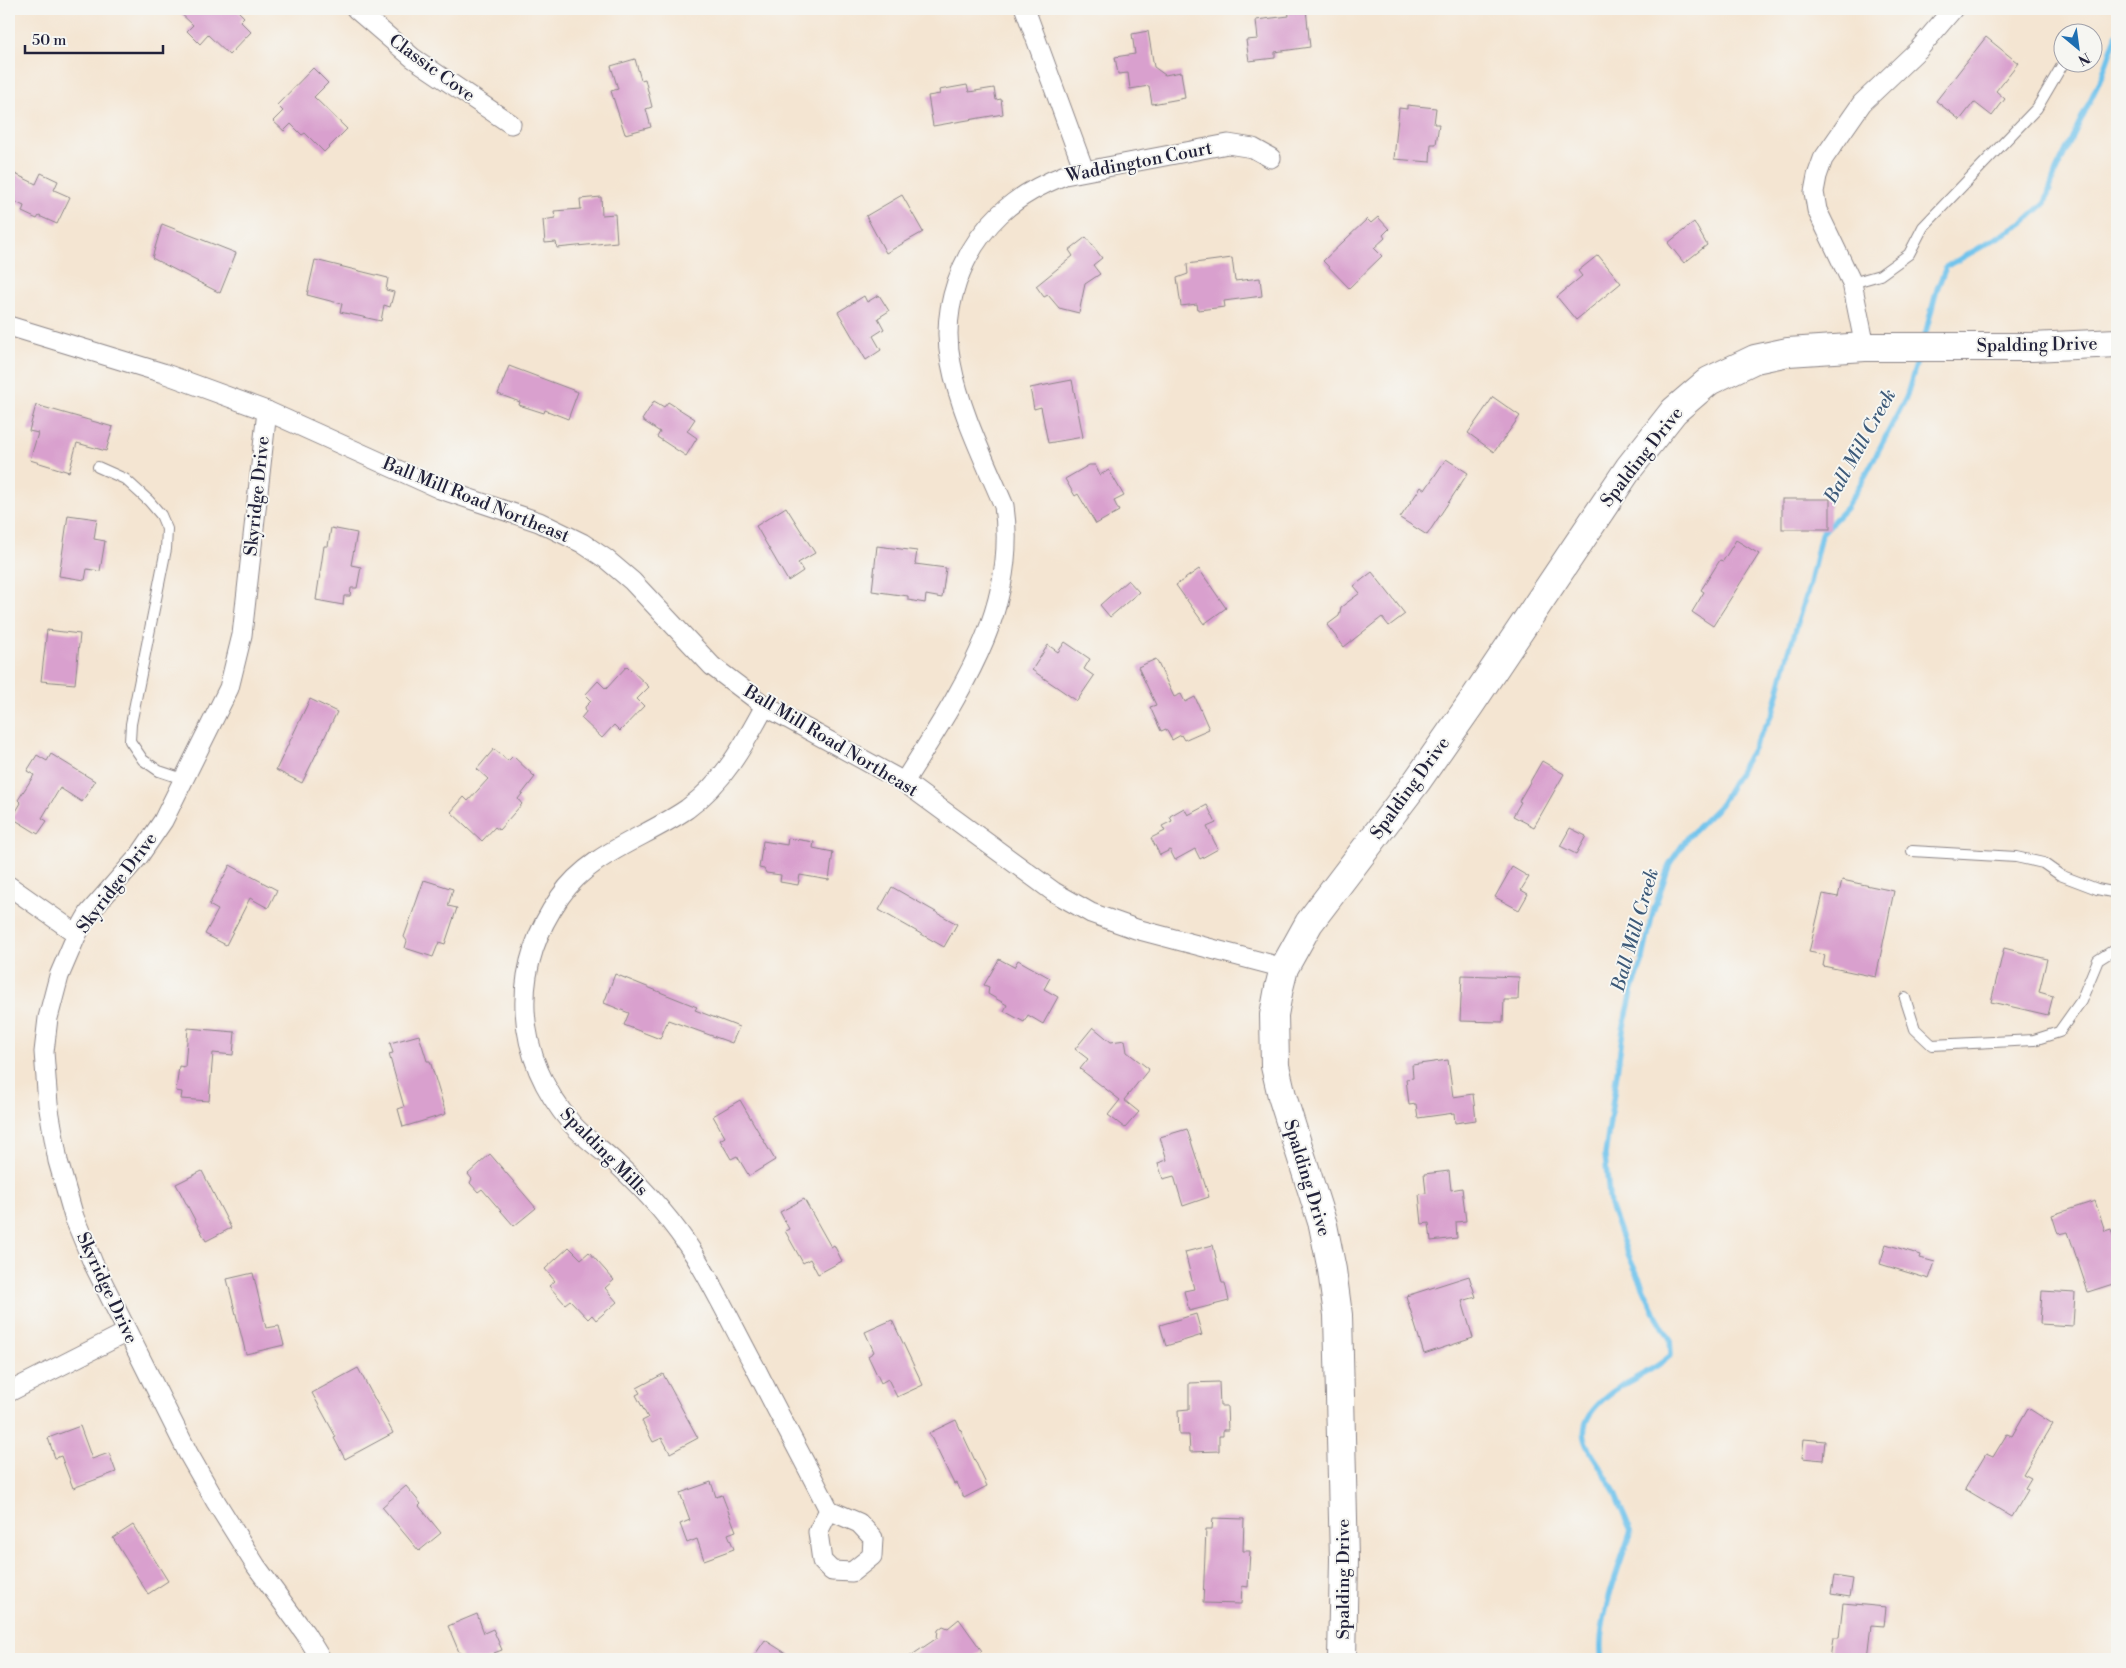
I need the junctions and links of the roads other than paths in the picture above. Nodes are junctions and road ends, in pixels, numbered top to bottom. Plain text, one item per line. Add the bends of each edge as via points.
1 (356, 9) edge
2 (1025, 9) edge
3 (1953, 9) edge
4 (2058, 72) edge
5 (510, 124) dead end
6 (1271, 158) dead end
7 (1084, 170) junction
8 (1852, 283) junction
9 (9, 326) edge
10 (2117, 343) edge
11 (1865, 347) junction
12 (267, 412) junction
13 (98, 467) dead end
14 (765, 706) junction
15 (183, 780) junction
16 (904, 782) junction
17 (1912, 851) dead end
18 (9, 886) edge
19 (2117, 893) edge
20 (77, 934) junction
21 (2117, 948) edge
22 (1284, 968) junction
23 (1905, 998) dead end
24 (127, 1332) junction
25 (9, 1392) edge
26 (829, 1510) dead end
27 (321, 1659) edge
28 (1342, 1659) edge

1 - 5 street, Classic Cove via 413,58
2 - 7 street
3 - 8 street via 1919,49 1862,103 1816,176 1817,210
4 - 8 lane via 2037,108 1923,227 1909,254 1880,274
6 - 7 street, Waddington Court via 1253,148 1228,144
7 - 16 street, Waddington Court via 1042,184 1000,214 972,248 954,289 948,327 950,363 962,403 1004,506 1004,560 997,604 979,655
8 - 11 street
9 - 12 street, Ball Mill Road Northeast via 164,373
10 - 11 street, Spalding Drive
11 - 22 street, Spalding Drive via 1788,352 1755,359 1709,381 1674,411 1629,468 1417,781 1309,923
12 - 14 street, Ball Mill Road Northeast via 440,489 539,522 582,543 632,581 712,666
12 - 15 street, Skyridge Drive via 242,634 228,688
13 - 15 lane via 125,479 161,515 167,529 130,742 143,760 159,771
14 - 16 street, Ball Mill Road Northeast
14 - 26 street, Spalding Mills via 735,761 708,792 686,810 599,860 561,895 543,923 532,951 525,984 524,1014 532,1056 549,1094 574,1125 647,1194 693,1254 723,1304
15 - 20 street, Skyridge Drive via 163,821 89,913
16 - 22 street, Ball Mill Road Northeast via 1054,892 1091,913 1136,929
17 - 19 lane via 2016,857 2042,863 2060,874
18 - 20 street
20 - 24 street, Skyridge Drive via 59,976 48,1018 44,1052 48,1104 58,1161 74,1217 92,1263
21 - 23 lane via 2098,960 2081,1000 2059,1032 2034,1040 1932,1045 1915,1028
22 - 28 street, Spalding Drive via 1274,1015 1275,1066 1323,1225 1338,1315 1344,1559
24 - 25 street
24 - 27 street, Skyridge Drive via 216,1502

